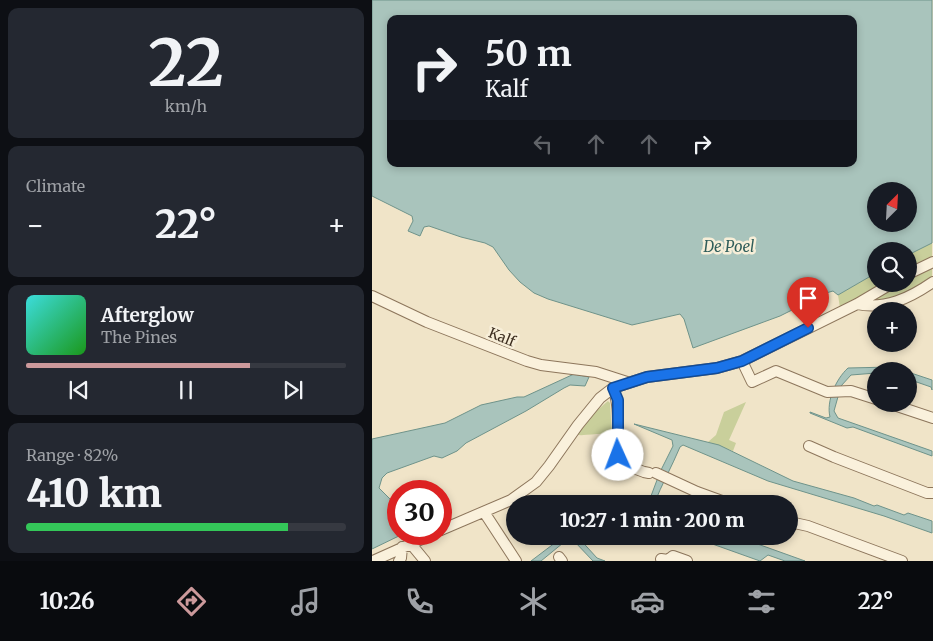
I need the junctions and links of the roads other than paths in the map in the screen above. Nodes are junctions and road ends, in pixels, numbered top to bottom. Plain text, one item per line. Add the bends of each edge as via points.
1 (932, 262) edge
2 (917, 270) edge
3 (932, 282) edge
4 (877, 292) edge
5 (372, 296) edge
6 (857, 304) junction
7 (742, 361) junction
8 (627, 382) junction
9 (613, 388) junction
10 (867, 397) edge
11 (915, 412) edge
12 (932, 418) edge
13 (809, 446) dead end
14 (932, 493) edge
15 (705, 495) edge
16 (484, 512) junction
17 (798, 524) edge
18 (452, 525) edge
19 (406, 546) junction
20 (661, 560) dead end
21 (373, 561) edge
22 (399, 561) edge
23 (425, 561) edge
24 (516, 561) edge
25 (687, 561) edge
26 (902, 561) edge

1 - 2 street
3 - 6 street via 914,296 893,303
4 - 6 street
5 - 8 street, Kalf via 427,322 541,366 596,372
6 - 7 street
7 - 8 street
7 - 10 street via 752,382 776,371 827,392 840,391
8 - 9 street
9 - 15 street via 618,400 620,463
9 - 16 street via 600,398 536,482 511,500
11 - 12 street
13 - 14 street
16 - 18 street
16 - 24 street
17 - 26 street
19 - 21 street
19 - 22 street
19 - 23 street
20 - 25 street via 673,556

